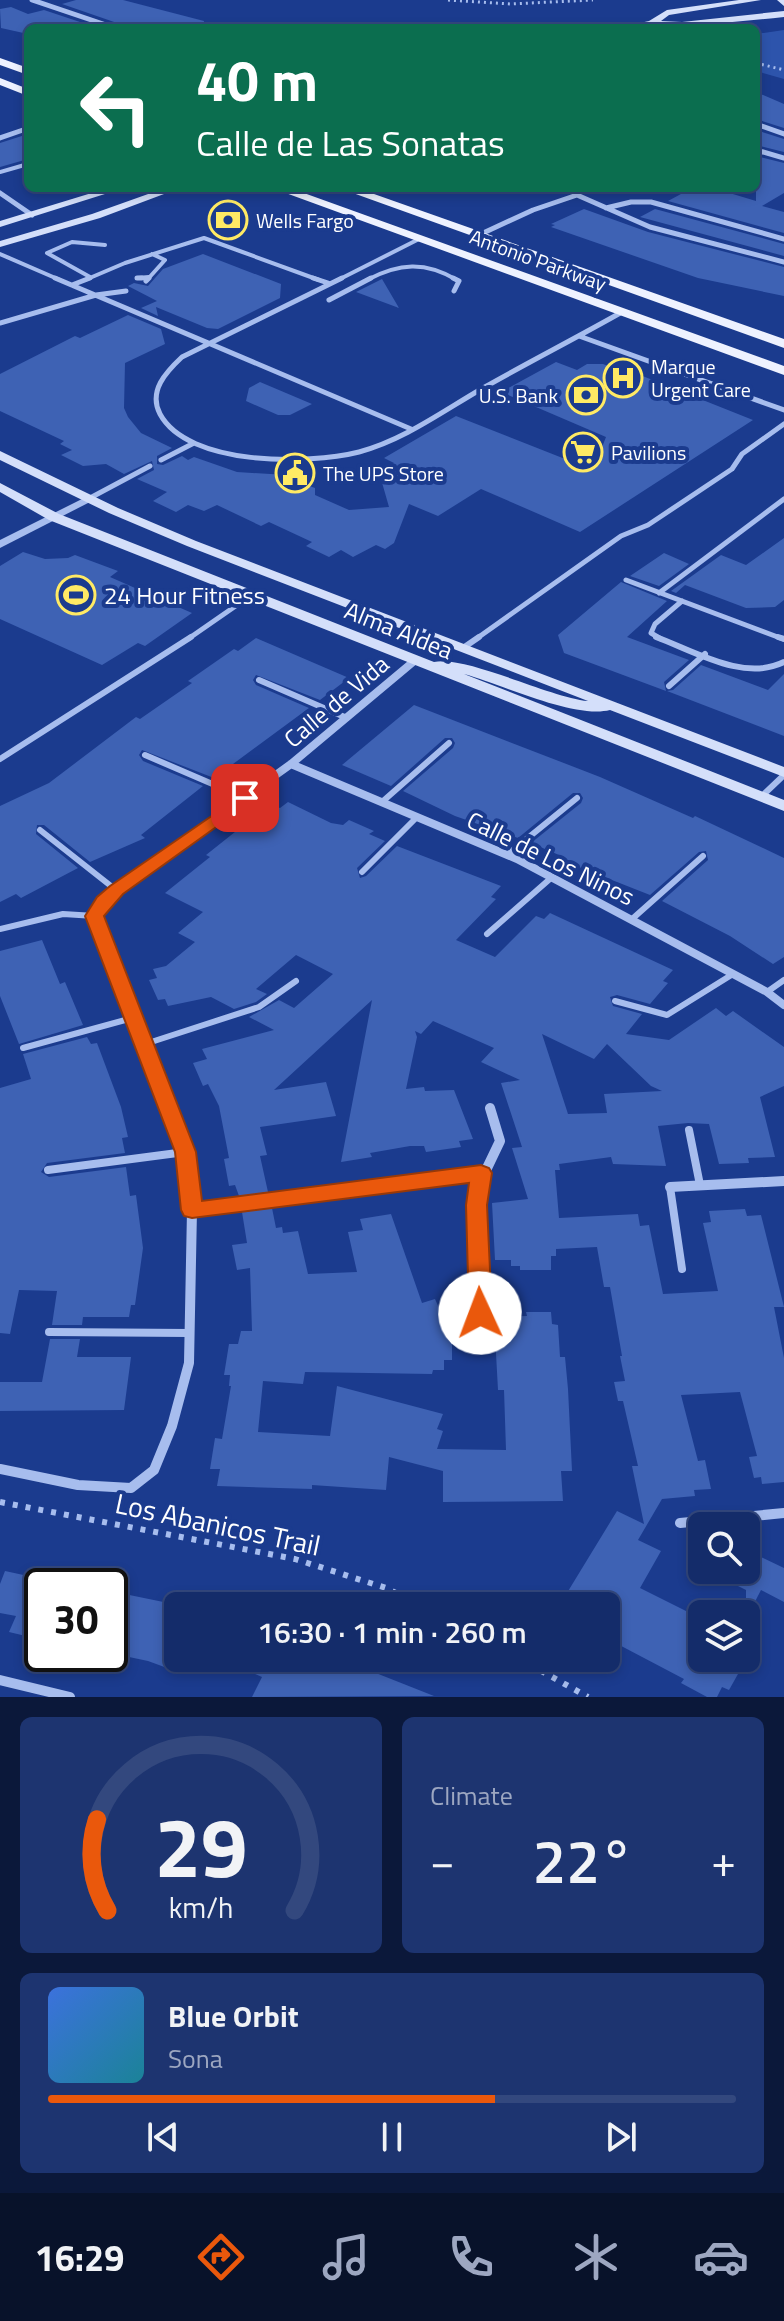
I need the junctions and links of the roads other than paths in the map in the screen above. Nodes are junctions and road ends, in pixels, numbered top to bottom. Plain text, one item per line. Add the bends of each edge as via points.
1 (32, 0) edge
2 (757, 0) edge
3 (784, 14) edge
4 (652, 23) junction
5 (101, 24) edge
6 (646, 24) edge
7 (667, 24) edge
8 (691, 24) edge
9 (0, 61) edge
10 (24, 70) edge
11 (0, 81) edge
12 (24, 91) edge
13 (760, 125) edge
14 (23, 130) dead end
15 (784, 134) edge
16 (0, 138) edge
17 (760, 151) edge
18 (784, 158) edge
19 (24, 165) edge
20 (0, 172) edge
21 (107, 192) edge
22 (164, 192) edge
23 (289, 192) edge
24 (357, 192) edge
25 (575, 192) edge
26 (0, 193) edge
27 (577, 195) junction
28 (87, 199) junction
29 (605, 208) junction
30 (32, 215) junction
31 (0, 224) edge
32 (481, 234) junction
33 (0, 236) edge
34 (419, 239) junction
35 (784, 239) edge
36 (0, 244) edge
37 (105, 245) dead end
38 (0, 254) edge
39 (152, 254) junction
40 (784, 262) edge
41 (90, 277) junction
42 (137, 278) dead end
43 (329, 284) junction
44 (617, 284) junction
45 (72, 285) junction
46 (126, 291) dead end
47 (454, 291) dead end
48 (96, 295) junction
49 (329, 300) dead end
50 (622, 312) junction
51 (0, 323) edge
52 (579, 336) junction
53 (209, 344) junction
54 (784, 344) edge
55 (784, 371) edge
56 (784, 410) edge
57 (784, 424) edge
58 (411, 429) junction
59 (194, 443) junction
60 (0, 455) edge
61 (161, 460) dead end
62 (150, 466) dead end
63 (0, 487) edge
64 (784, 499) edge
65 (86, 500) junction
66 (54, 517) junction
67 (0, 545) edge
68 (626, 580) dead end
69 (659, 593) junction
70 (250, 596) junction
71 (682, 601) junction
72 (784, 631) edge
73 (777, 637) junction
74 (784, 639) edge
75 (463, 648) junction
76 (705, 654) junction
77 (413, 662) junction
78 (784, 662) edge
79 (259, 680) dead end
80 (669, 686) dead end
81 (619, 707) junction
82 (347, 718) junction
83 (449, 743) dead end
84 (145, 755) dead end
85 (0, 759) edge
86 (291, 764) junction
87 (784, 774) edge
88 (762, 796) junction
89 (245, 798) junction
90 (577, 798) dead end
91 (382, 802) junction
92 (784, 806) edge
93 (417, 817) junction
94 (40, 830) dead end
95 (507, 855) junction
96 (703, 856) dead end
97 (362, 872) dead end
98 (551, 878) junction
99 (116, 890) junction
100 (95, 916) junction
101 (631, 920) junction
102 (0, 929) edge
103 (487, 934) dead end
104 (733, 974) junction
105 (784, 980) edge
106 (296, 981) dead end
107 (767, 992) junction
108 (615, 1001) dead end
109 (784, 1005) edge
110 (136, 1017) junction
111 (145, 1044) junction
112 (23, 1048) dead end
113 (490, 1108) dead end
114 (689, 1130) dead end
115 (185, 1152) junction
116 (48, 1170) dead end
117 (481, 1173) junction
118 (784, 1181) edge
119 (700, 1185) junction
120 (670, 1187) joint
121 (192, 1210) junction
122 (682, 1269) dead end
123 (480, 1313) dead end
124 (49, 1332) dead end
125 (192, 1333) junction
126 (0, 1469) edge
127 (784, 1513) edge
128 (760, 1516) edge
129 (680, 1523) dead end
130 (688, 1523) edge
131 (0, 1680) edge
132 (70, 1697) edge

1 - 5 street
2 - 4 main road via 667,13
3 - 8 main road
4 - 6 main road
4 - 7 main road
9 - 10 main road
11 - 12 main road
13 - 15 street
14 - 16 street
17 - 18 street
19 - 20 lane
21 - 28 main road
22 - 36 main road
23 - 34 main road, Antonio Parkway
24 - 32 main road, Antonio Parkway
25 - 27 street
26 - 30 street
27 - 29 street
27 - 32 street
28 - 30 main road
28 - 33 main road via 76,209
29 - 35 street via 651,202
29 - 40 street via 727,249
30 - 31 main road
32 - 44 main road, Antonio Parkway
34 - 43 lane
34 - 44 main road via 446,237 572,277
34 - 50 main road, Antonio Parkway
37 - 41 lane via 72,242 47,253
38 - 45 lane
39 - 41 lane
39 - 42 lane via 165,260 147,279
39 - 43 lane via 204,238
41 - 45 lane
43 - 53 lane
44 - 54 main road, Antonio Parkway
45 - 48 lane
46 - 48 lane
47 - 49 lane via 459,281 454,277 404,263
48 - 51 lane
48 - 53 lane
50 - 52 lane
50 - 55 main road, Antonio Parkway
52 - 56 lane
52 - 58 lane
53 - 58 lane
53 - 59 lane via 182,357 157,385 158,413
57 - 75 lane via 742,454 732,469 648,525 621,536
58 - 59 lane via 357,453 295,460 234,455
59 - 61 lane
60 - 65 main road, Alma Aldea
62 - 65 lane
63 - 66 main road, Alma Aldea
64 - 69 lane
65 - 66 street
65 - 75 main road, Alma Aldea
66 - 67 street
66 - 70 main road, Alma Aldea
68 - 69 lane
69 - 71 lane
70 - 77 main road, Alma Aldea
70 - 85 lane
71 - 73 lane
71 - 76 lane via 651,633
72 - 73 lane
73 - 74 lane
75 - 81 main road, Alma Aldea
76 - 78 lane via 760,671
76 - 80 lane
77 - 81 main road via 471,669 582,706
77 - 82 street, Calle de Vida
77 - 88 main road, Alma Aldea
79 - 82 lane
81 - 87 main road, Alma Aldea
82 - 86 street, Calle de Vida
83 - 91 lane
84 - 89 lane
86 - 89 street, Calle de Vida
86 - 91 street, Calle de Los Ninos
87 - 88 lane
88 - 92 main road, Alma Aldea
89 - 99 street, Calle de Vida
90 - 95 lane
91 - 93 street, Calle de Los Ninos
93 - 95 street, Calle de Los Ninos
93 - 97 lane
94 - 99 lane
95 - 98 street, Calle de Los Ninos
96 - 101 lane
98 - 101 street, Calle de Los Ninos
98 - 103 lane
99 - 100 street, Calle de Vida
100 - 102 lane via 63,914
100 - 110 street
101 - 104 street, Calle de Los Ninos
104 - 107 street, Calle de Los Ninos
104 - 108 lane via 667,1015
105 - 107 lane
106 - 111 lane via 259,1007
107 - 109 street, Calle de Los Ninos
110 - 111 street
110 - 112 lane
111 - 115 street
113 - 117 street via 500,1143
114 - 119 lane
115 - 116 lane
115 - 121 street
117 - 121 street
117 - 123 street via 476,1205
118 - 119 street
119 - 120 street
120 - 122 lane
121 - 125 street
124 - 125 lane
125 - 126 street via 172,1426 154,1470 131,1488 78,1485
127 - 128 street
129 - 130 street
131 - 132 street

